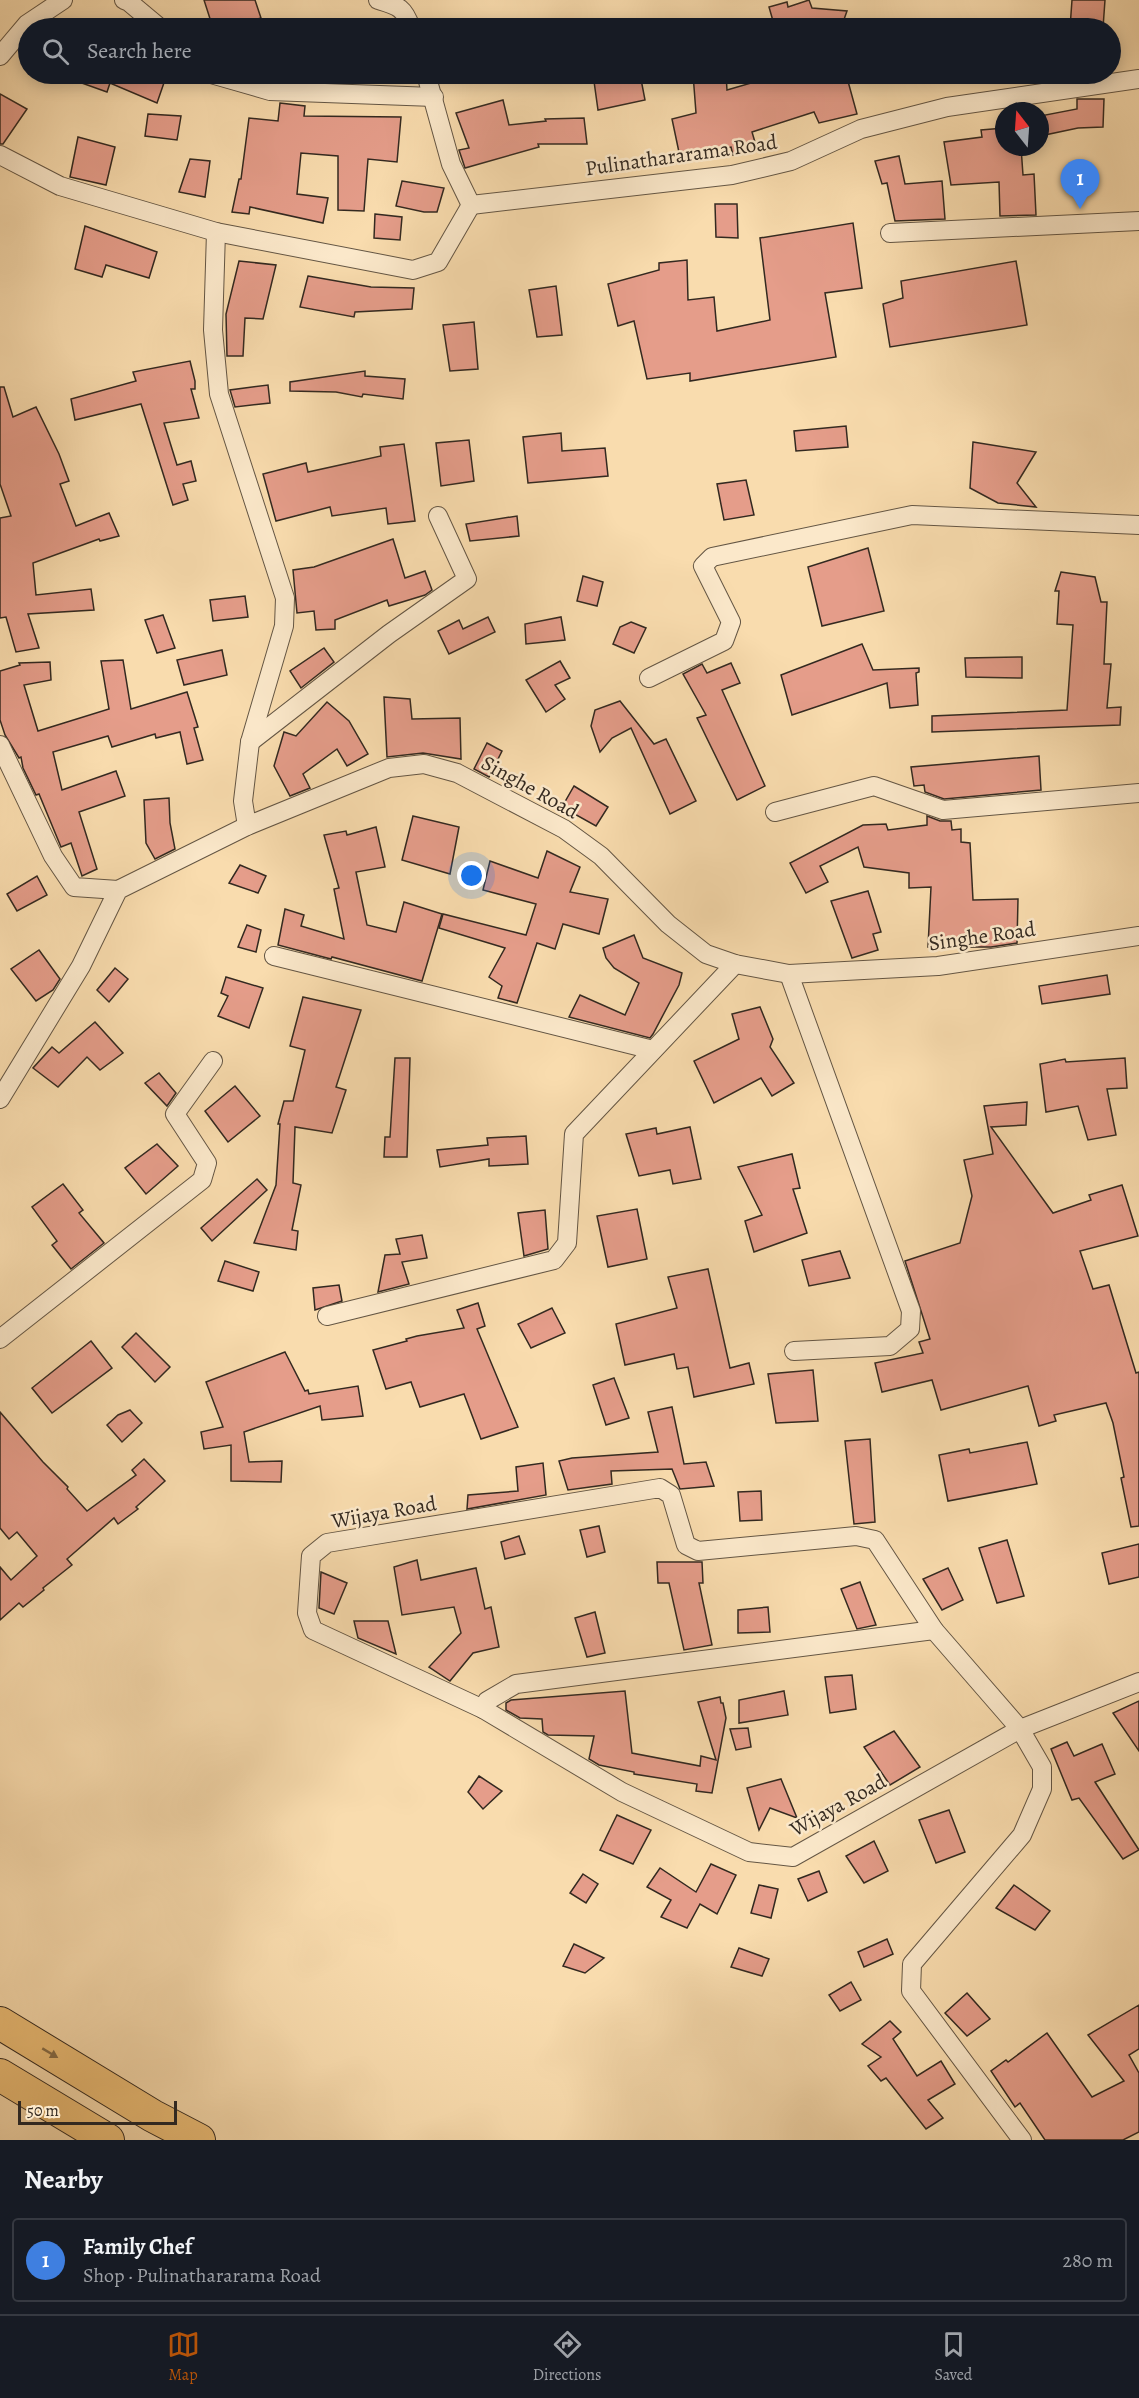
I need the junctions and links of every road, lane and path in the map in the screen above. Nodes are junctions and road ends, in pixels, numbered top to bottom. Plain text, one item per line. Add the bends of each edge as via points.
1 (63, 0) edge
2 (124, 0) edge
3 (378, 0) edge
4 (36, 18) edge
5 (148, 18) edge
6 (408, 18) edge
7 (18, 35) edge
8 (0, 56) edge
9 (1139, 79) edge
10 (1121, 82) edge
11 (246, 84) edge
12 (429, 84) edge
13 (1105, 84) edge
14 (434, 97) junction
15 (0, 155) edge
16 (471, 205) junction
17 (1139, 221) edge
18 (216, 232) junction
19 (890, 233) dead end
20 (438, 516) dead end
21 (1139, 525) edge
22 (650, 678) dead end
23 (250, 742) junction
24 (0, 745) edge
25 (1139, 793) edge
26 (775, 812) dead end
27 (247, 826) junction
28 (118, 890) junction
29 (1139, 936) edge
30 (274, 956) dead end
31 (735, 964) junction
32 (789, 974) junction
33 (653, 1050) junction
34 (213, 1061) dead end
35 (2, 1088) edge
36 (327, 1316) dead end
37 (0, 1339) edge
38 (794, 1351) dead end
39 (934, 1630) junction
40 (1139, 1682) edge
41 (483, 1709) junction
42 (1020, 1729) junction
43 (0, 2023) edge
44 (0, 2075) edge
45 (108, 2140) edge
46 (198, 2140) edge
47 (1022, 2140) edge

1 - 4 street
2 - 5 street
3 - 6 street via 398,6
7 - 8 street
9 - 10 street, Pulinathararama Road
11 - 14 street via 270,91
12 - 14 street
13 - 16 street, Pulinathararama Road via 947,107 861,129 791,161 732,174
14 - 16 street via 451,164
15 - 18 street via 60,186
16 - 18 street via 438,262 413,270
17 - 19 street
18 - 23 street via 213,330 219,394 285,598 284,626
20 - 23 street via 467,579
21 - 22 street via 912,515 712,557 703,566 731,622 724,641
23 - 27 street via 243,801
24 - 28 street via 53,856 74,886
25 - 26 street via 943,810 874,786
27 - 28 street, Singhe Road
27 - 31 street, Singhe Road via 389,768 424,764 457,773 564,829 601,856 668,924 706,954
28 - 35 street via 81,966
29 - 32 street, Singhe Road via 938,966
30 - 33 street
31 - 32 street, Singhe Road
31 - 33 street
32 - 38 street via 911,1311 910,1329 890,1346
33 - 36 street via 574,1134 567,1243 554,1260
34 - 37 street via 175,1114 207,1163 202,1180
39 - 41 street via 516,1684 487,1701
39 - 41 street, Wijaya Road via 875,1540 856,1536 698,1551 686,1545 671,1495 660,1488 327,1543 311,1556 307,1612 313,1630
39 - 42 street, Wijaya Road
40 - 42 street, Wijaya Road
41 - 42 street, Wijaya Road via 633,1797 749,1852 793,1857
42 - 47 street via 1042,1767 1042,1789 1022,1835 912,1964 911,1991
43 -> 46 highway
44 - 45 highway

